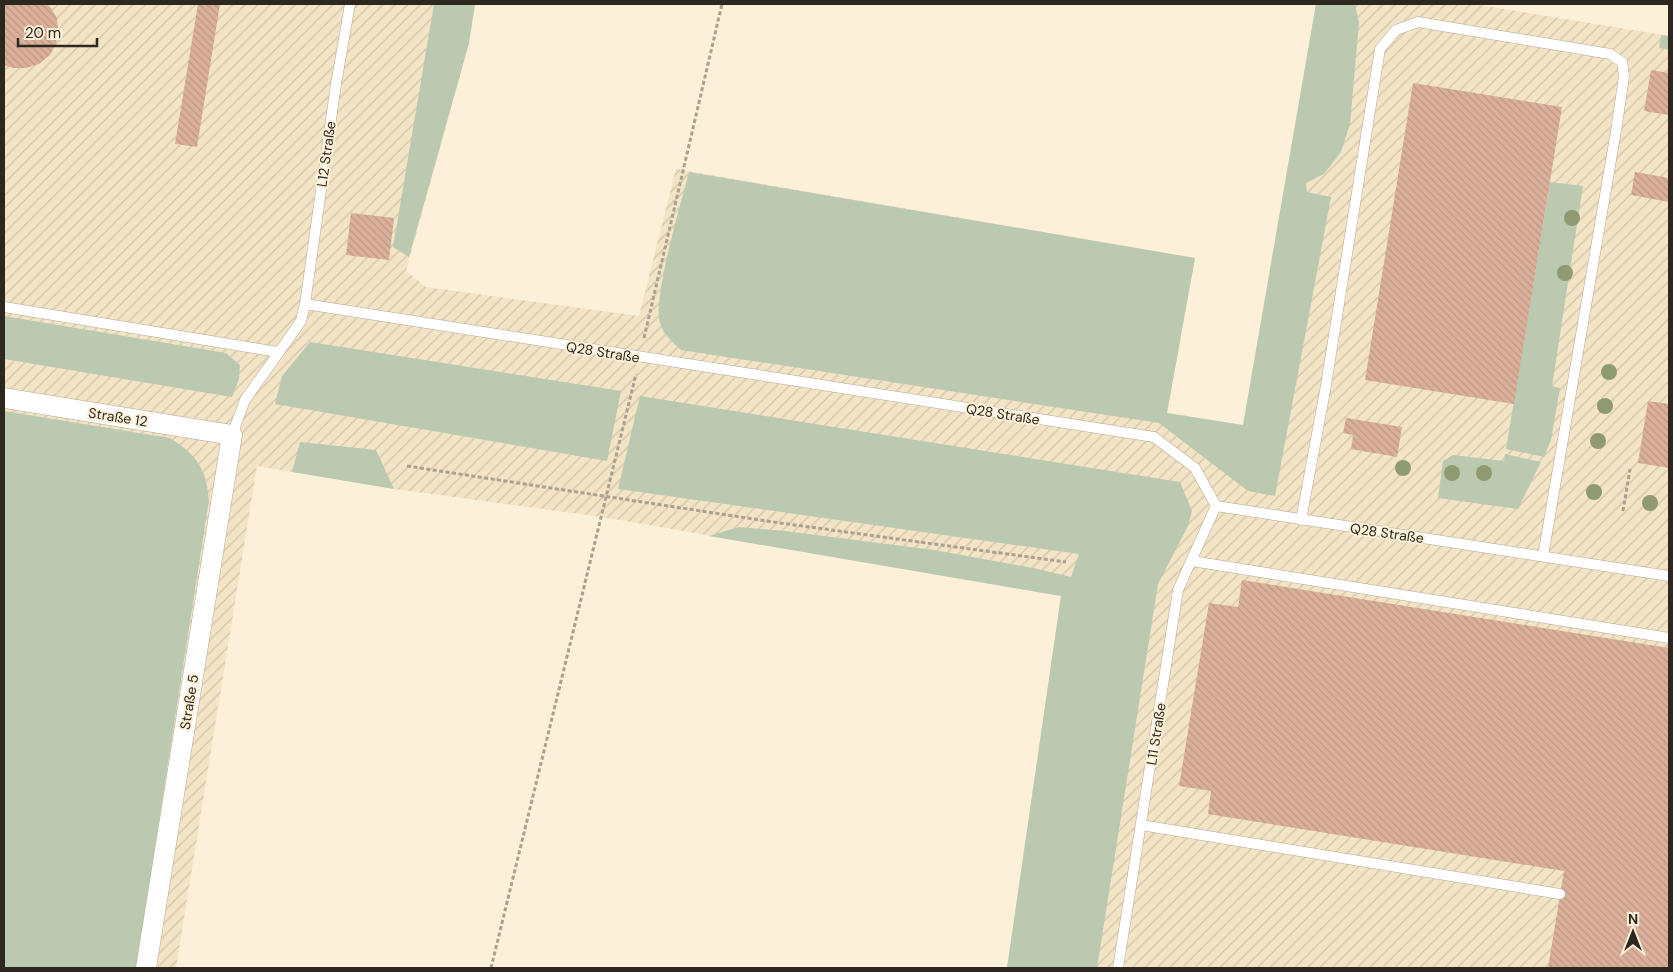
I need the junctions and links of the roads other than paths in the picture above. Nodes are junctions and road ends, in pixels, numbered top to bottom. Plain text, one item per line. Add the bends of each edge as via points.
1 (350, 4) edge
2 (305, 304) junction
3 (4, 307) edge
4 (278, 352) junction
5 (4, 398) edge
6 (232, 435) junction
7 (1216, 506) junction
8 (1301, 520) junction
9 (1543, 556) junction
10 (1192, 561) junction
11 (1669, 576) edge
12 (1669, 638) edge
13 (1141, 825) junction
14 (1560, 894) dead end
15 (146, 968) edge
16 (1118, 968) edge

1 - 2 lane, L12 Straße
2 - 4 lane, L12 Straße via 301,321
2 - 7 lane, Q28 Straße via 1154,437 1195,468
3 - 4 lane
4 - 6 lane, L12 Straße via 245,400
5 - 6 street, Straße 12
6 - 15 street, Straße 5
7 - 8 lane, Q28 Straße
7 - 10 lane, L11 Straße
8 - 9 lane, Q28 Straße
8 - 9 lane via 1380,50 1396,30 1418,22 1610,54 1622,62 1624,76 1616,131
9 - 11 lane, Q28 Straße
10 - 12 lane
10 - 13 lane, L11 Straße via 1178,590
13 - 14 lane
13 - 16 lane, L11 Straße

